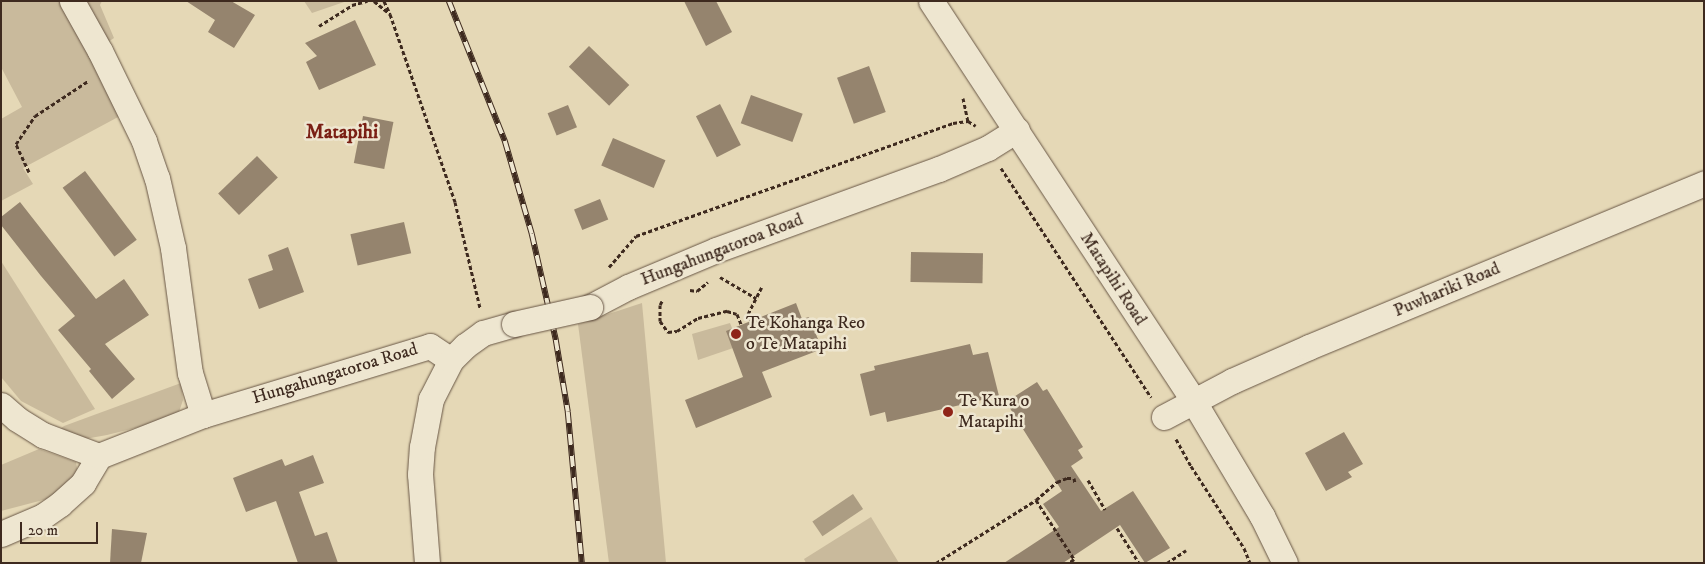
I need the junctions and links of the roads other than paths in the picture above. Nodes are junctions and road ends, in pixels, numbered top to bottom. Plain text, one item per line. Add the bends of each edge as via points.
1 (72, 1) edge
2 (931, 1) edge
3 (1016, 130) junction
4 (1704, 183) edge
5 (451, 360) junction
6 (1194, 402) junction
7 (1, 405) edge
8 (203, 415) junction
9 (1164, 417) road end
10 (99, 456) junction
11 (1, 534) edge
12 (427, 563) edge
13 (1285, 563) edge

1 - 8 street via 144,141 157,178 173,248 190,373
2 - 3 street, Matapihi Road
3 - 5 street, Hungahungatoroa Road, bridge via 988,148 939,169 716,250 628,287 590,307 483,333
3 - 6 street, Matapihi Road
4 - 6 street, Puwhariki Road via 1309,347
5 - 8 street, Hungahungatoroa Road via 430,346
5 - 12 street via 431,399 422,447 420,474
6 - 9 street, Puwhariki Road
6 - 13 street, Matapihi Road via 1262,516
7 - 10 street via 43,435
8 - 10 street, Hungahungatoroa Road
10 - 11 street via 83,483 60,504 43,516

